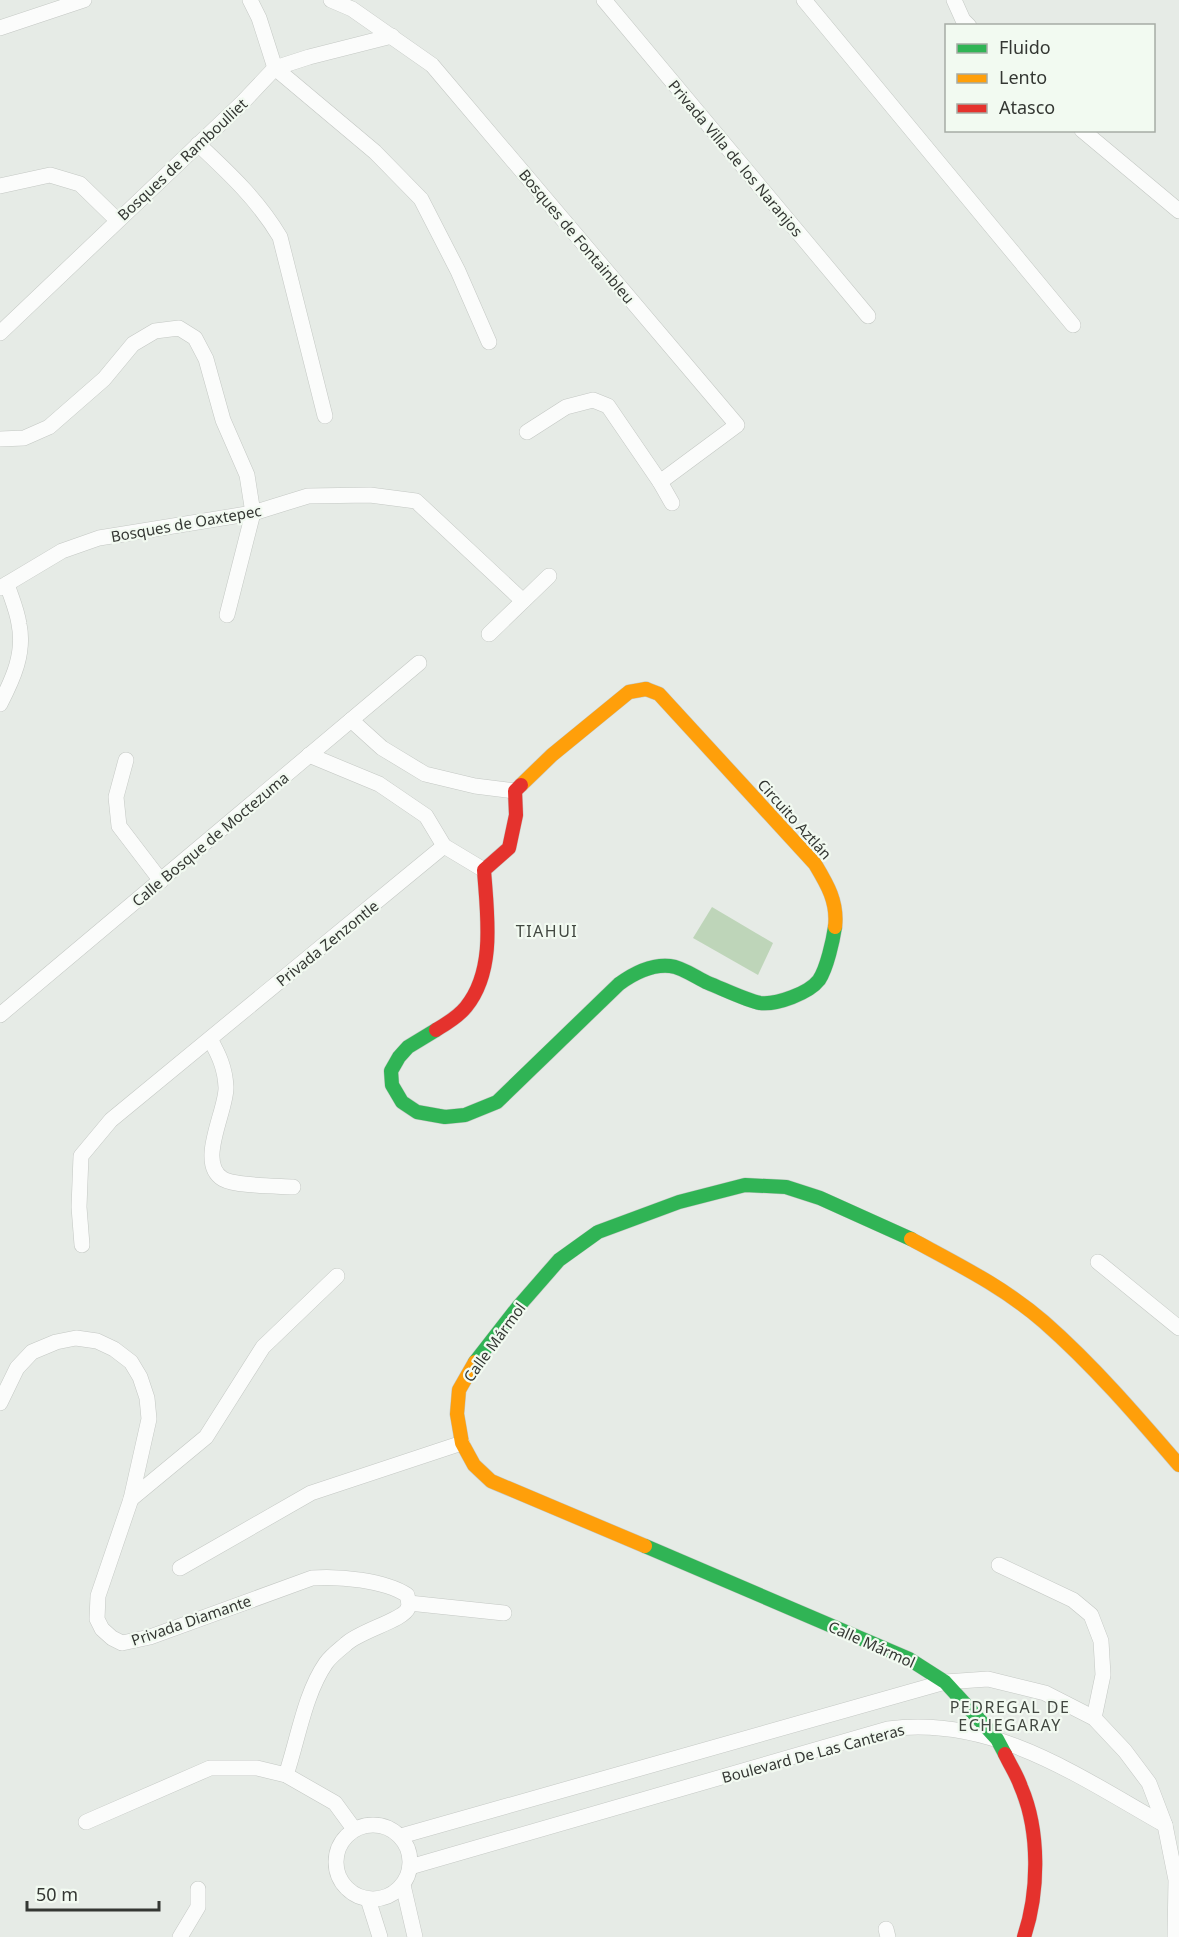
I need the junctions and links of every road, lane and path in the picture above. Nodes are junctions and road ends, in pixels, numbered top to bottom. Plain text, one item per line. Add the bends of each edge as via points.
1 (84, 0) edge
2 (250, 0) edge
3 (332, 0) edge
4 (604, 0) edge
5 (804, 0) edge
6 (954, 0) edge
7 (967, 24) edge
8 (0, 28) edge
9 (392, 36) junction
10 (275, 68) junction
11 (1084, 132) edge
12 (198, 144) junction
13 (0, 186) edge
14 (1179, 211) edge
15 (117, 220) junction
16 (868, 316) dead end
17 (1073, 325) dead end
18 (0, 333) edge
19 (489, 342) dead end
20 (325, 416) dead end
21 (527, 432) dead end
22 (0, 439) edge
23 (660, 482) junction
24 (672, 503) dead end
25 (253, 513) junction
26 (549, 576) dead end
27 (3, 586) edge
28 (523, 601) junction
29 (227, 615) dead end
30 (489, 634) dead end
31 (419, 663) dead end
32 (0, 704) edge
33 (351, 720) junction
34 (309, 755) junction
35 (126, 760) dead end
36 (515, 791) junction
37 (444, 846) junction
38 (484, 870) junction
39 (161, 881) junction
40 (1, 1011) edge
41 (210, 1039) junction
42 (293, 1187) dead end
43 (82, 1245) dead end
44 (1098, 1262) dead end
45 (337, 1276) dead end
46 (1179, 1328) edge
47 (0, 1403) edge
48 (462, 1443) junction
49 (1179, 1465) edge
50 (131, 1499) junction
51 (999, 1565) dead end
52 (180, 1568) dead end
53 (410, 1603) junction
54 (504, 1614) dead end
55 (945, 1682) junction
56 (1094, 1718) junction
57 (997, 1739) junction
58 (286, 1775) junction
59 (86, 1822) dead end
60 (1165, 1825) junction
61 (354, 1829) junction
62 (401, 1836) junction
63 (410, 1867) junction
64 (403, 1885) junction
65 (198, 1889) dead end
66 (368, 1899) junction
67 (180, 1937) edge
68 (380, 1937) edge
69 (415, 1937) edge
70 (1024, 1937) edge
71 (1175, 1937) edge

1 - 8 street
2 - 10 street
3 - 9 street, Bosques de Fontainbleu
4 - 16 street, Privada Villa de los Naranjos
5 - 17 street
6 - 7 street
9 - 10 street, Bosques de Ramboulliet
9 - 23 street, Bosques de Fontainbleu via 432,65 737,425
10 - 12 street, Bosques de Ramboulliet
10 - 19 street via 375,152 421,199
11 - 14 street
12 - 15 street, Bosques de Ramboulliet
12 - 20 street via 244,187 280,237
13 - 15 street via 50,176 60,178 80,184
15 - 18 street, Bosques de Ramboulliet
21 - 23 street via 566,407 593,400 608,406
22 - 25 street via 24,438 49,427 104,379 134,344 154,331 178,328 195,338 206,359 223,420 247,475
23 - 24 street
25 - 27 street, Bosques de Oaxtepec via 99,538 62,551
25 - 28 street, Bosques de Oaxtepec via 308,496 370,495 416,501
25 - 29 street
26 - 28 street
27 - 32 street via 20,625 20,654
28 - 30 street
31 - 33 street, Calle Bosque de Moctezuma
33 - 34 street, Calle Bosque de Moctezuma
33 - 36 street via 382,748 425,774
34 - 37 street via 379,784 426,816
34 - 39 street, Calle Bosque de Moctezuma
35 - 39 street via 116,797 119,826
36 - 38 street via 516,815 509,848
36 - 38 street, Circuito Aztlán via 552,755 630,692 646,689 659,694 815,864 831,890 836,917 833,944 819,980 800,994 760,1003 672,966 651,967 619,984 497,1102 455,1117 405,1107 395,1096 390,1080 392,1070 408,1047 453,1019 472,999 483,972 487,939
37 - 38 street
37 - 41 street, Privada Zenzontle
39 - 40 street, Calle Bosque de Moctezuma
41 - 42 street via 222,1062 226,1090 213,1142 213,1166 223,1179 237,1183
41 - 43 street, Privada Zenzontle via 111,1120 81,1156
44 - 46 street
45 - 50 street via 263,1347 206,1437
47 - 50 street, Privada Diamante via 17,1368 32,1352 76,1338 114,1349 130,1362 147,1398 149,1419
48 - 49 street, Calle Mármol via 457,1414 459,1390 518,1307 559,1260 598,1233 679,1202 745,1185 786,1187 820,1198 900,1233 990,1282 1051,1329 1117,1393
48 - 52 street via 311,1493
48 - 55 street, Calle Mármol via 474,1465 491,1481 909,1659
50 - 53 street, Privada Diamante via 98,1596 102,1629 122,1643 150,1637 312,1578 335,1576 390,1587 407,1595
51 - 56 street via 1074,1600 1091,1615 1101,1641 1103,1675
53 - 54 street, Privada Diamante
53 - 58 street via 401,1617 351,1638 326,1662 309,1694
55 - 56 street via 988,1679 1045,1693
55 - 57 street, Calle Mármol
55 - 62 street, Boulevard De Las Canteras
56 - 60 street via 1149,1783
57 - 60 street, Boulevard De Las Canteras via 1038,1754
57 - 63 street, Boulevard De Las Canteras via 952,1729 888,1729
57 - 70 street, Calle Mármol via 1022,1788 1034,1835 1035,1874
58 - 59 street via 257,1768 210,1768
58 - 61 street via 335,1803
60 - 71 street via 1176,1880
61 - 62 street via 378,1824
61 - 66 street via 341,1842 335,1860 339,1878 351,1892
62 - 63 street via 409,1850
63 - 64 street
64 - 66 street via 381,1899
64 - 69 street
65 - 67 street via 198,1907
66 - 68 street

